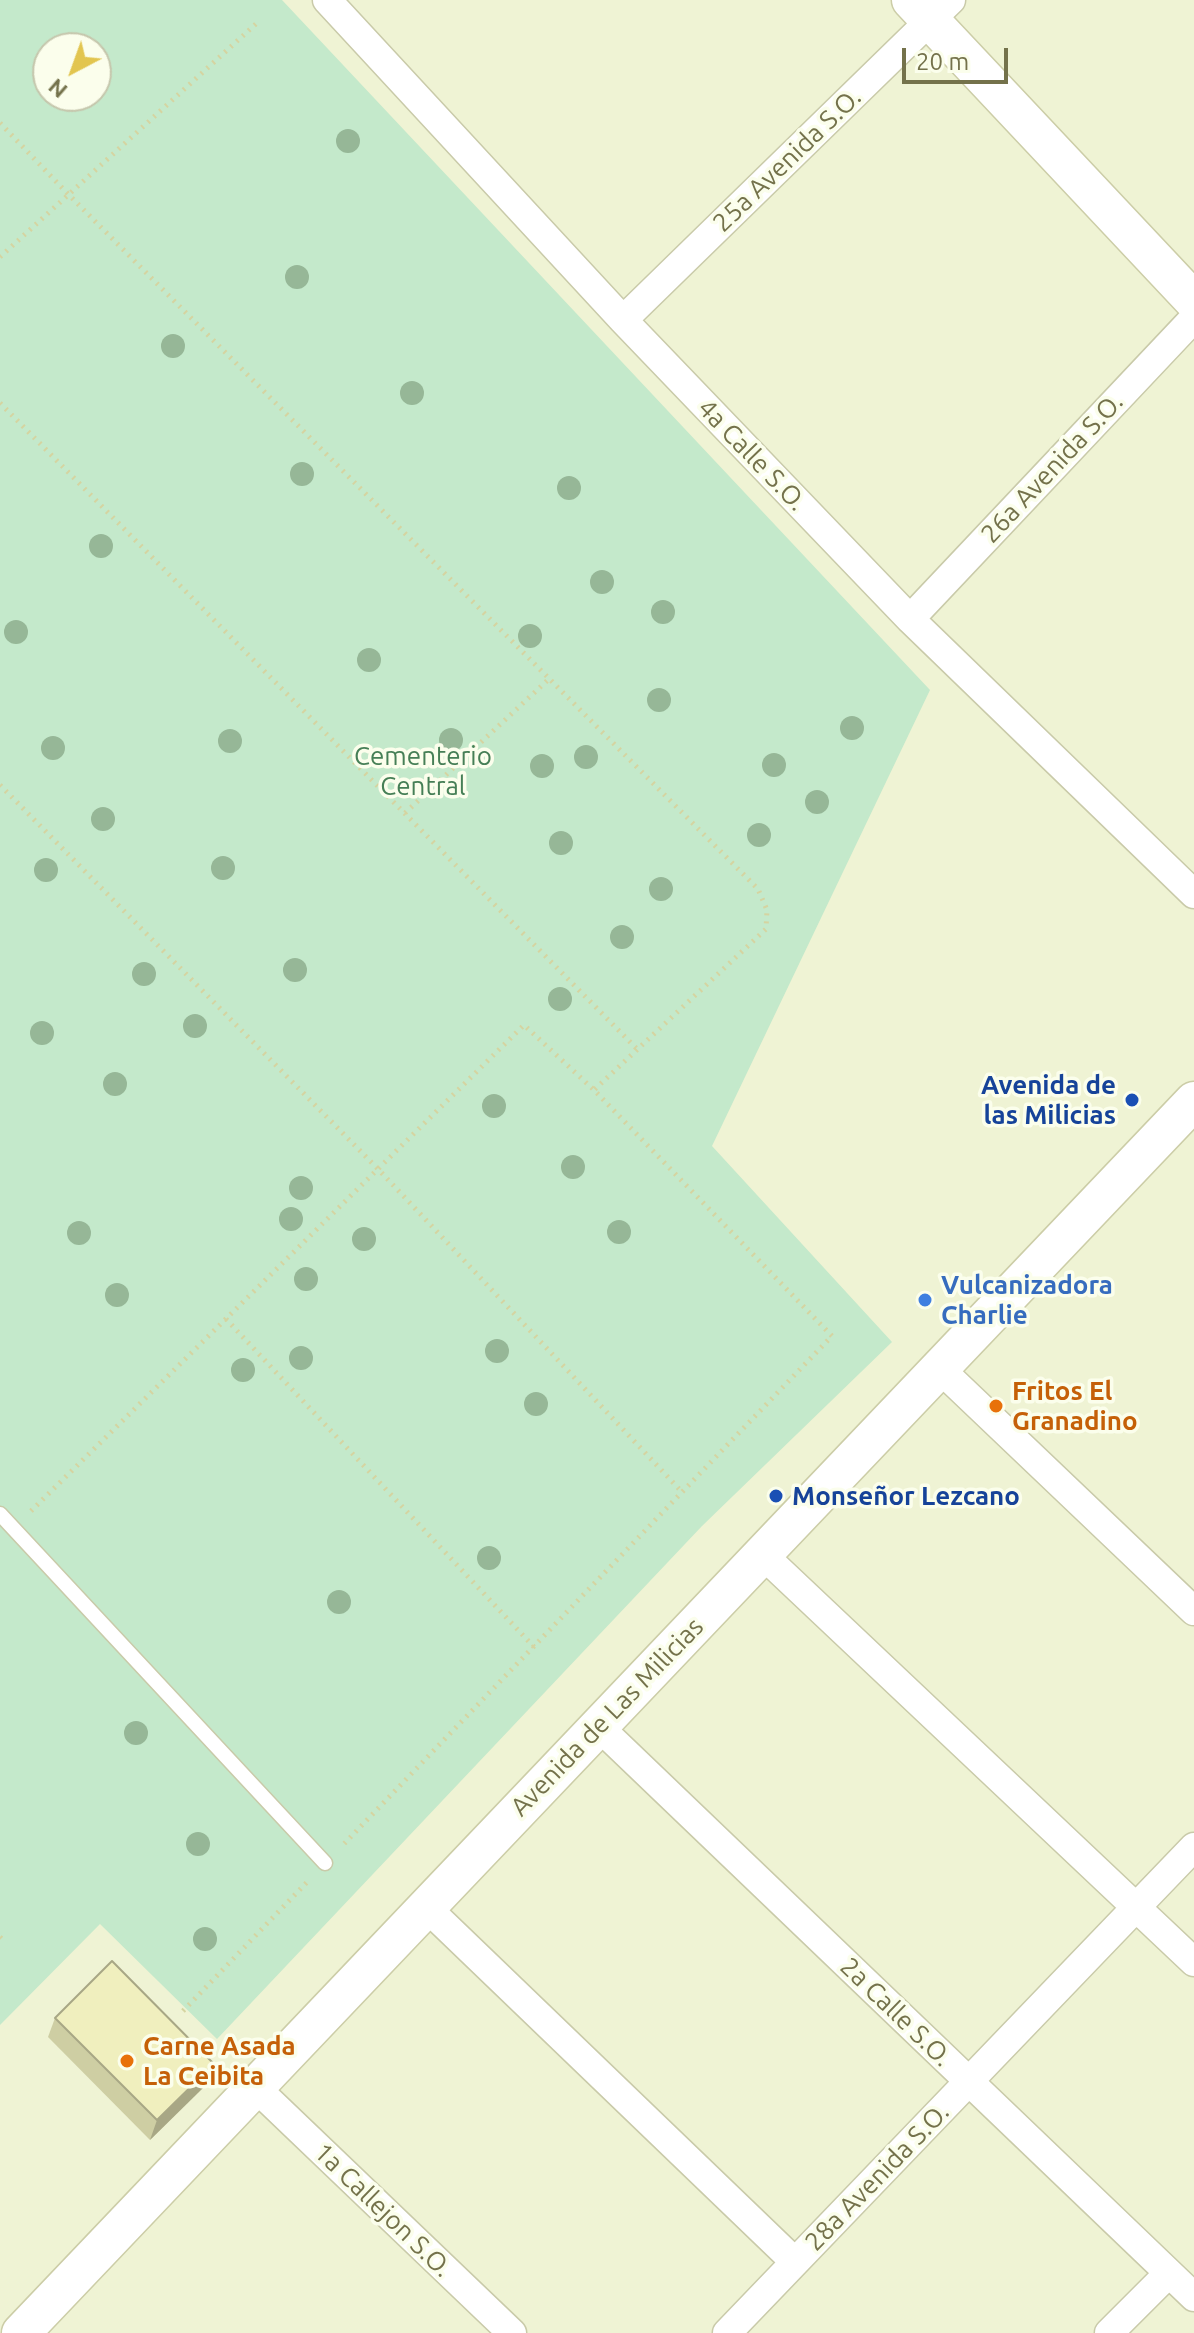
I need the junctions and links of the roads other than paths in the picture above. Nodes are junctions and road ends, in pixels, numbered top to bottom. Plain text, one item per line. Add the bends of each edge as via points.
1 (327, 0) edge
2 (931, 7) edge
3 (1194, 301) edge
4 (1194, 318) edge
5 (623, 320) junction
6 (910, 619) junction
7 (1194, 894) edge
8 (1194, 1101) edge
9 (939, 1368) junction
10 (0, 1514) edge
11 (762, 1554) junction
12 (1194, 1611) edge
13 (598, 1726) junction
14 (1194, 1847) edge
15 (325, 1863) road end
16 (426, 1907) junction
17 (1136, 1907) junction
18 (1194, 1962) edge
19 (968, 2082) junction
20 (255, 2087) junction
21 (795, 2262) junction
22 (1169, 2273) junction
23 (1194, 2297) edge
24 (21, 2333) edge
25 (512, 2333) edge
26 (727, 2333) edge
27 (1109, 2333) edge

1 - 5 street, 4a Calle S.O.
2 - 3 main road
2 - 5 street, 25a Avenida S.O.
4 - 6 street, 26a Avenida S.O.
5 - 6 street, 4a Calle S.O.
6 - 7 street, 4a Calle S.O.
8 - 9 main road, Avenida de Las Milicias
9 - 11 main road, Avenida de Las Milicias
9 - 12 street
10 - 15 lane
11 - 13 main road, Avenida de Las Milicias
11 - 17 street
13 - 16 main road, Avenida de Las Milicias
13 - 19 street, 2a Calle S.O.
14 - 17 street, 28a Avenida S.O.
16 - 20 main road, Avenida de Las Milicias
16 - 21 street
17 - 18 street
17 - 19 street, 28a Avenida S.O.
19 - 21 street, 28a Avenida S.O.
19 - 22 street, 2a Calle S.O.
20 - 24 main road, Avenida de Las Milicias
20 - 25 street, 1a Callejon S.O.
21 - 26 street, 28a Avenida S.O.
22 - 23 street, 2a Calle S.O.
22 - 27 street

